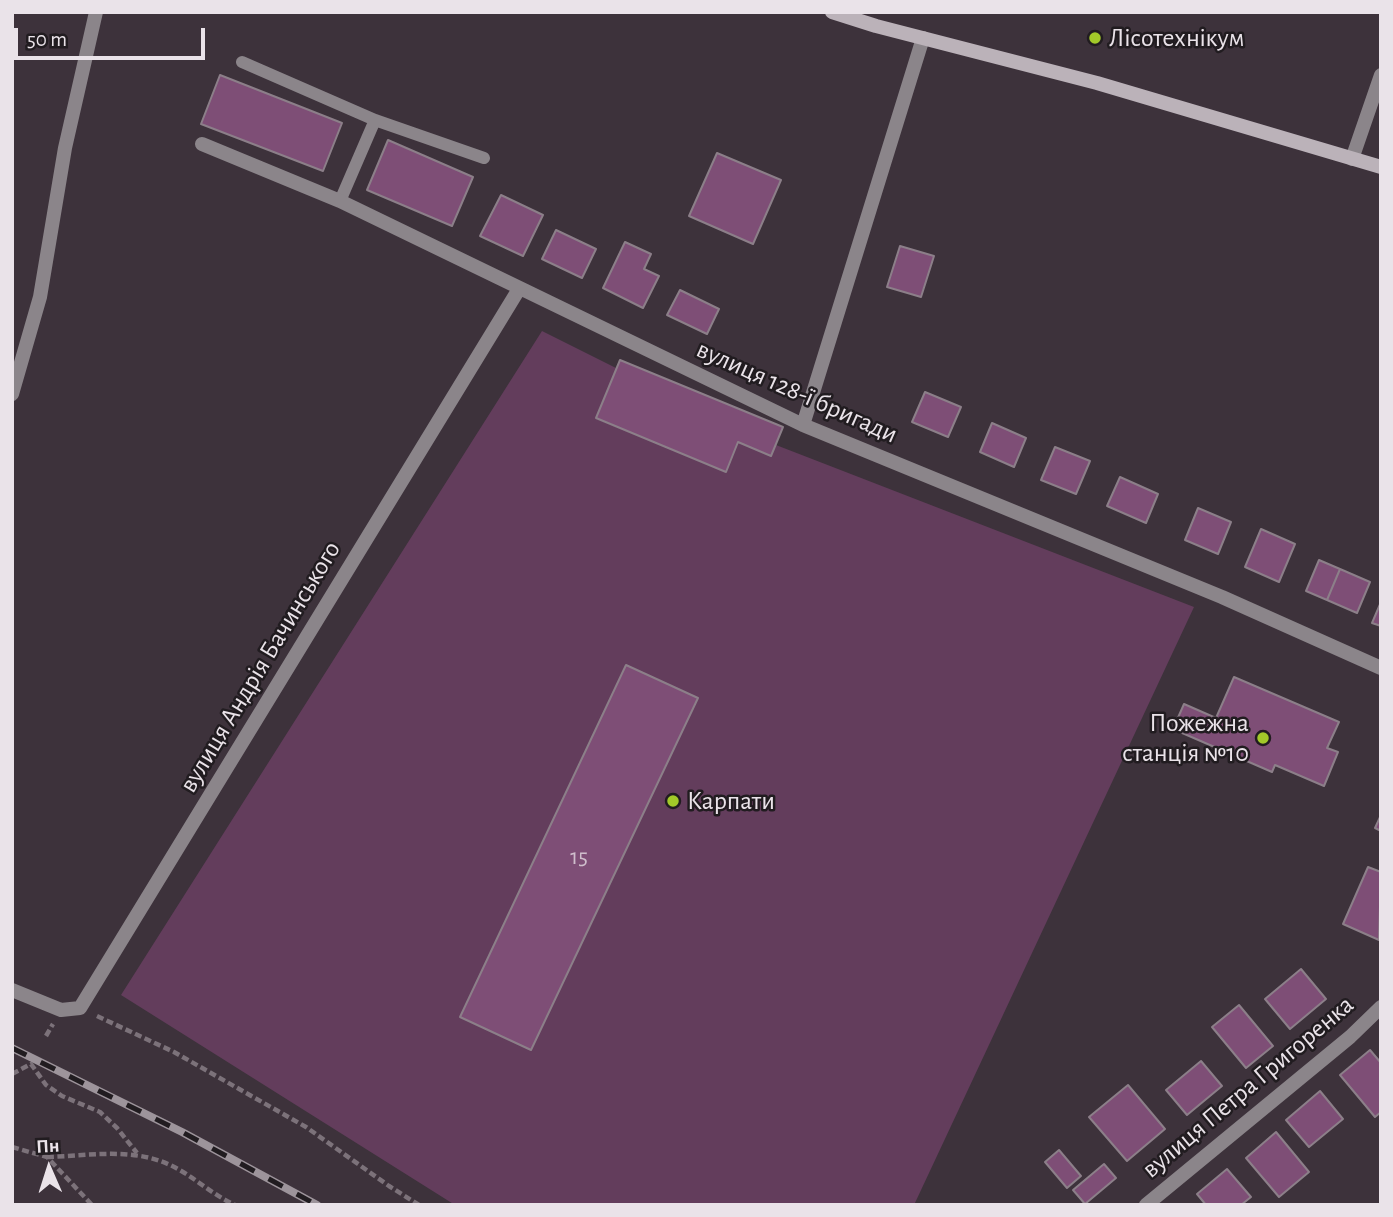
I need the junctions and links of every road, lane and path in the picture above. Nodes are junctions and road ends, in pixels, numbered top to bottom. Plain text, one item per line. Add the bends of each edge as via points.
1 (96, 12) edge
2 (832, 12) edge
3 (923, 38) junction
4 (242, 62) dead end
5 (1381, 75) edge
6 (375, 120) junction
7 (202, 144) dead end
8 (484, 158) dead end
9 (1352, 159) junction
10 (1381, 167) edge
11 (340, 201) junction
12 (519, 289) junction
13 (12, 394) edge
14 (803, 425) junction
15 (1381, 668) edge
16 (12, 990) edge
17 (1381, 1007) edge
18 (80, 1008) junction
19 (12, 1074) edge
20 (12, 1147) edge
21 (137, 1153) junction
22 (47, 1157) junction
23 (92, 1205) edge
24 (234, 1205) edge
25 (419, 1205) edge
26 (1146, 1205) edge

1 - 13 street via 65,148 40,298
2 - 3 main road
3 - 9 main road via 1097,83
3 - 14 street
4 - 6 lane
5 - 9 street
6 - 8 lane
6 - 11 lane
7 - 11 street, вулиця 128-ї бригади
9 - 10 main road
11 - 12 street, вулиця 128-ї бригади
12 - 14 street, вулиця 128-ї бригади
12 - 18 street, вулиця Андрія Бачинського
14 - 15 street, вулиця 128-ї бригади via 1222,597
16 - 18 street via 61,1010
17 - 26 street, вулиця Петра Григоренка
18 - 25 path via 174,1052 306,1128
19 - 21 path via 32,1065 46,1085 100,1112
20 - 22 path
21 - 22 path
21 - 24 path via 171,1165
22 - 23 path

